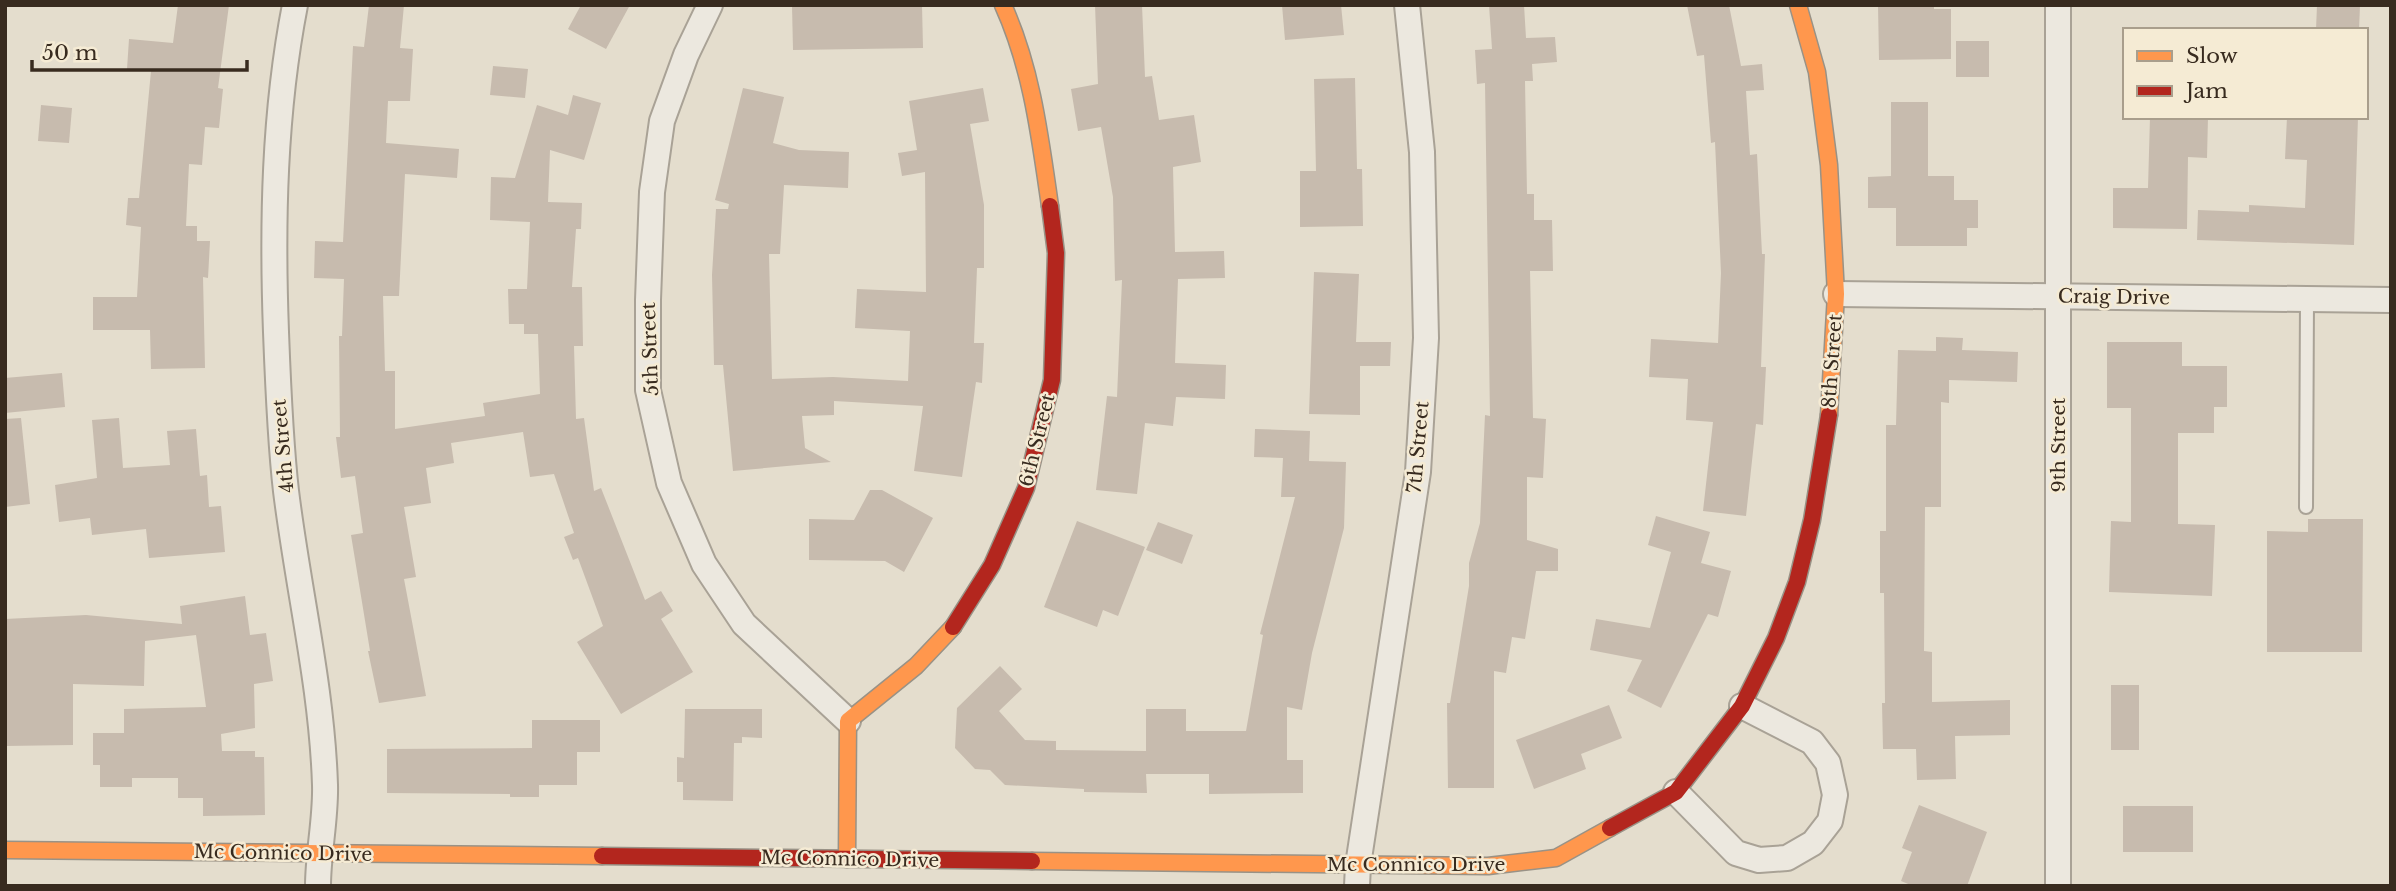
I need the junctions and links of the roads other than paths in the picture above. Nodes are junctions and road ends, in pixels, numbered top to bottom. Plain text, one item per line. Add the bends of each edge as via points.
1 (295, 5) edge
2 (710, 5) edge
3 (1003, 5) edge
4 (1407, 5) edge
5 (1798, 5) edge
6 (2058, 5) edge
7 (1836, 294) junction
8 (2058, 296) junction
9 (2307, 299) junction
10 (2391, 300) edge
11 (2306, 508) dead end
12 (1742, 706) junction
13 (848, 721) junction
14 (1676, 792) junction
15 (5, 850) edge
16 (318, 853) junction
17 (847, 859) junction
18 (1357, 875) edge
19 (318, 886) edge
20 (2058, 886) edge

1 - 16 street, 4th Street via 276,162 274,266 286,490 325,787
2 - 13 street, 5th Street via 662,121 652,192 648,390 669,483 704,564 744,624
3 - 13 street, 6th Street via 1016,33 1037,111 1046,176 1056,253 1052,380 1026,488 992,565 956,624 916,666
4 - 18 street, 7th Street via 1422,152 1426,338 1418,472
5 - 7 street, 8th Street via 1817,72 1829,165
6 - 8 street, 9th Street
7 - 8 street, Craig Drive
7 - 12 street, 8th Street via 1831,400 1812,520 1793,593
8 - 9 street, Craig Drive
8 - 20 street, 9th Street
9 - 10 street, Craig Drive
9 - 11 lane
12 - 14 street, 8th Street
12 - 14 street via 1812,742 1828,763 1835,795 1830,821 1813,843 1787,858 1759,860 1736,853
13 - 17 street
14 - 18 street, Mc Connico Drive via 1556,858
15 - 16 street, Mc Connico Drive
16 - 17 street, Mc Connico Drive
16 - 19 street, 4th Street
17 - 18 street, Mc Connico Drive

